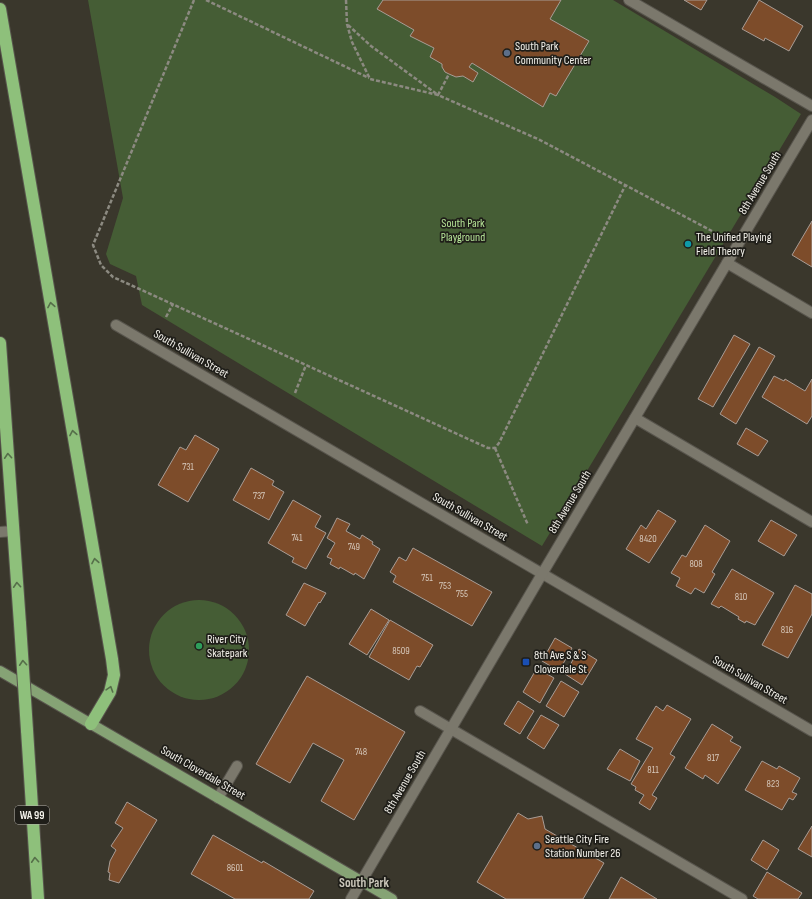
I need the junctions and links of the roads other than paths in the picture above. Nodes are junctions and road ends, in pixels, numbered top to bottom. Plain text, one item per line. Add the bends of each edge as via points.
1 (629, 0) edge
2 (0, 9) edge
3 (812, 106) edge
4 (812, 120) edge
5 (727, 263) junction
6 (812, 313) edge
7 (116, 325) dead end
8 (0, 343) edge
9 (635, 418) junction
10 (812, 522) edge
11 (13, 531) junction
12 (0, 532) edge
13 (542, 574) junction
14 (0, 671) edge
15 (420, 711) dead end
16 (91, 724) junction
17 (451, 730) junction
18 (812, 731) edge
19 (237, 766) dead end
20 (218, 798) junction
21 (362, 881) junction
22 (38, 899) edge
23 (351, 899) edge
24 (392, 899) edge
25 (742, 899) edge

1 - 3 street
16 -> 2 highway via 110,692 114,675 112,659
4 - 5 street, 8th Avenue South
5 - 6 street
5 - 9 street, 8th Avenue South
7 - 13 street, South Sullivan Street
11 -> 8 highway, WA 99
9 - 10 street
9 - 13 street, 8th Avenue South
11 - 12 street
22 -> 11 highway, WA 99, bridge
13 - 17 street, 8th Avenue South
13 - 18 street, South Sullivan Street
14 - 16 main road, South Cloverdale Street
15 - 17 street
16 - 20 main road, South Cloverdale Street
17 - 21 street, 8th Avenue South
17 - 25 street
19 - 20 street
20 - 21 main road, South Cloverdale Street
21 - 23 street, 8th Avenue South
21 - 24 main road, South Cloverdale Street

